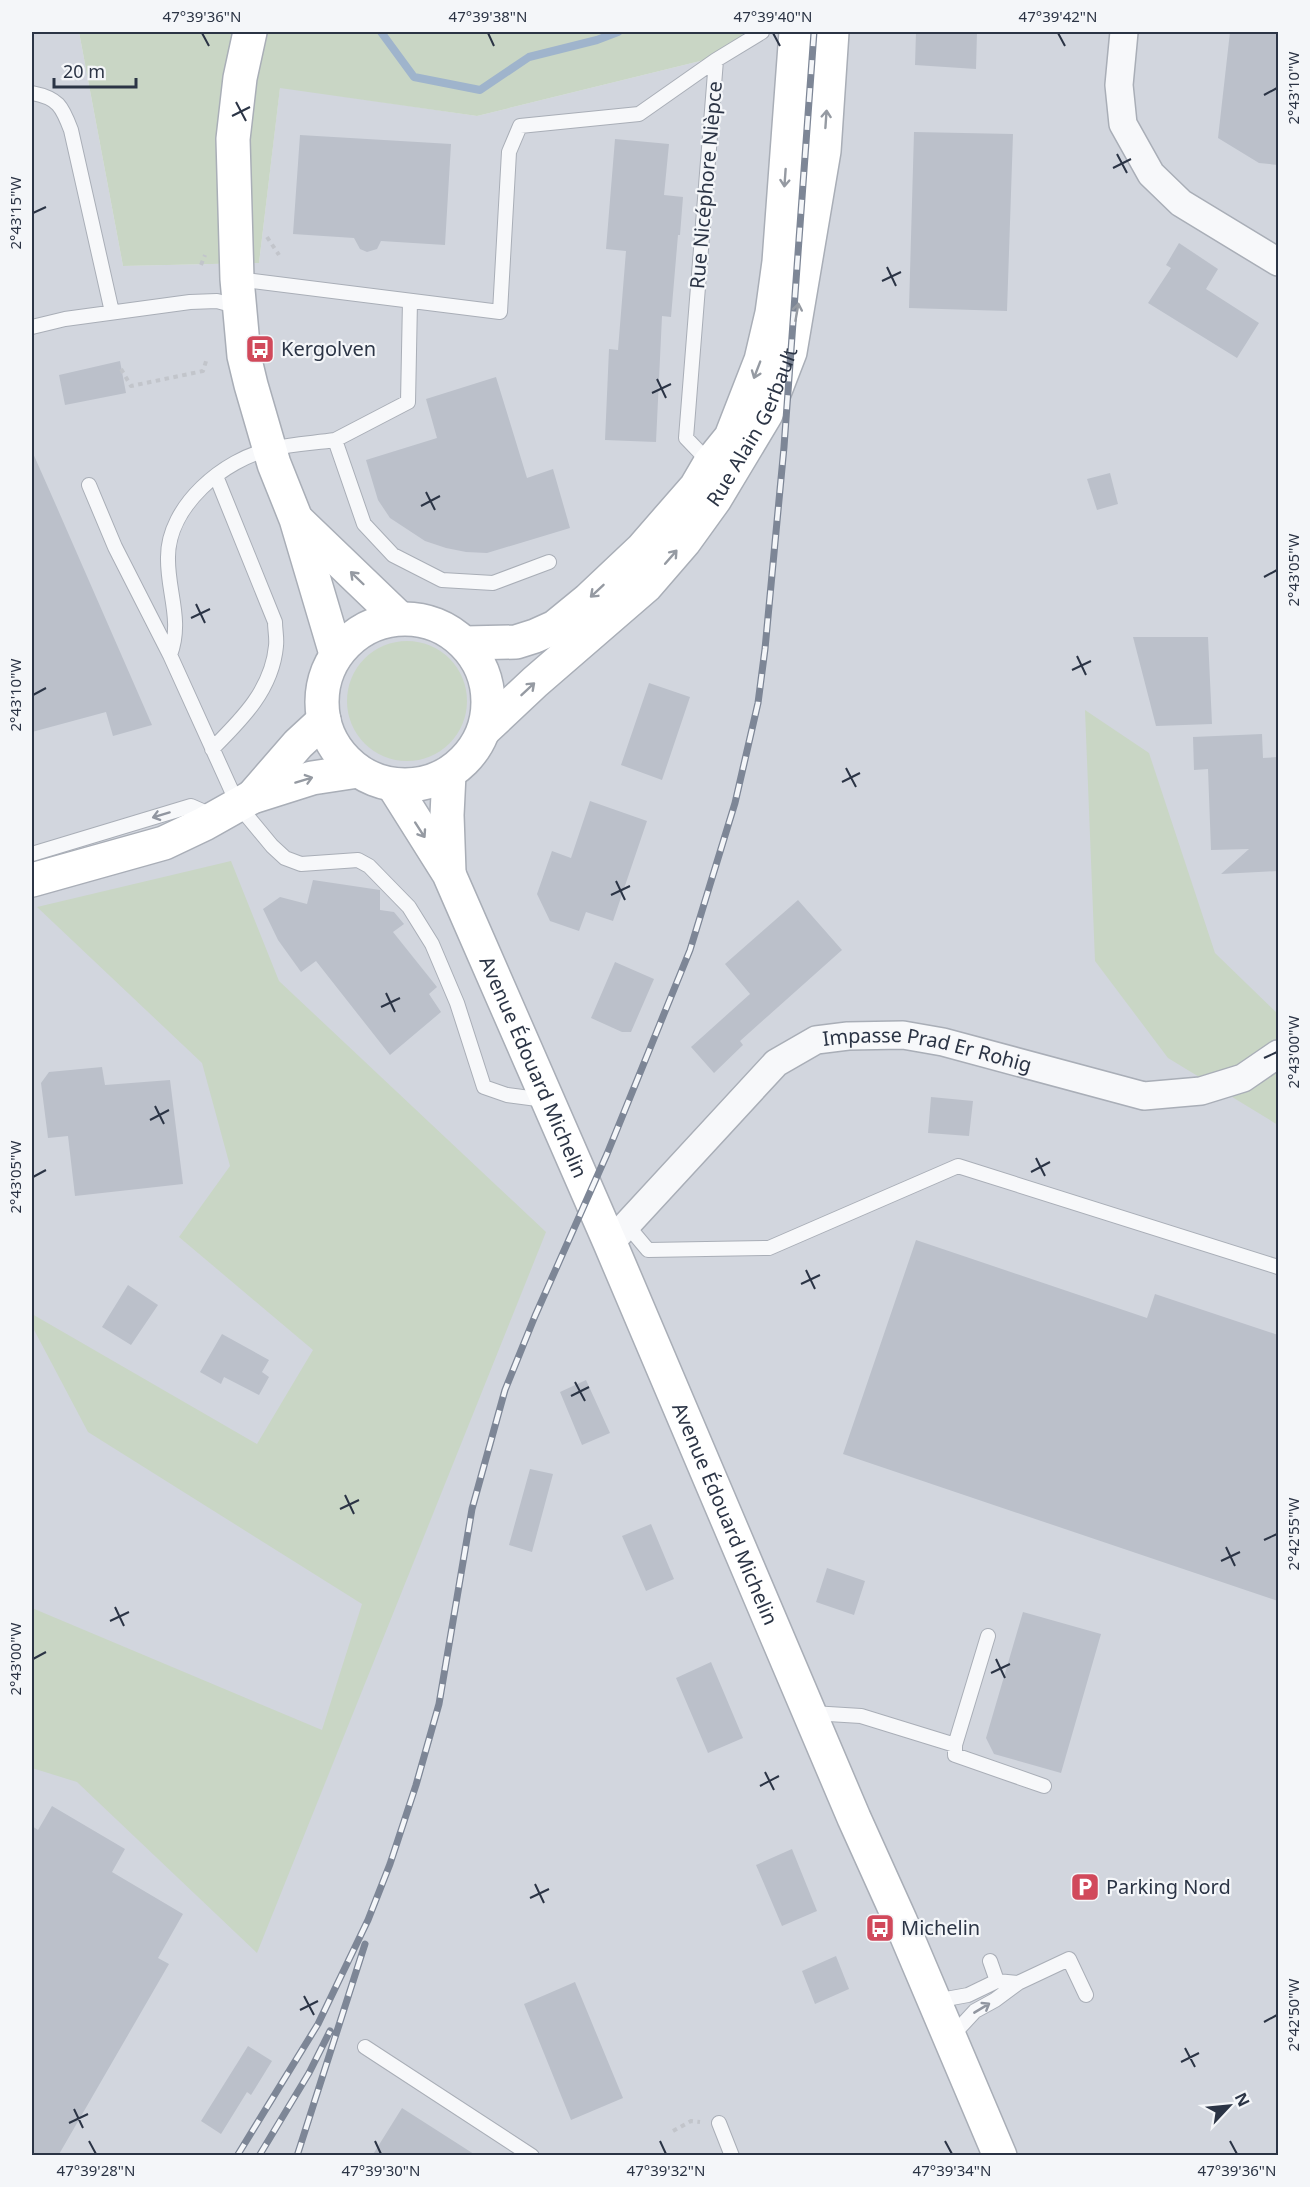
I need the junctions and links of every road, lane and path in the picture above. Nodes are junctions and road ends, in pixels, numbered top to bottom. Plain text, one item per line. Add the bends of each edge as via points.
1 (250, 32) edge
2 (762, 32) edge
3 (796, 32) edge
4 (832, 32) edge
5 (1124, 32) edge
6 (716, 60) junction
7 (32, 93) edge
8 (1278, 262) edge
9 (238, 293) junction
10 (410, 301) junction
11 (112, 312) junction
12 (32, 327) edge
13 (207, 358) dead end
14 (121, 369) dead end
15 (334, 440) junction
16 (270, 449) junction
17 (710, 463) junction
18 (216, 476) junction
19 (89, 485) dead end
20 (296, 519) junction
21 (549, 562) dead end
22 (399, 618) junction
23 (465, 643) junction
24 (336, 654) junction
25 (170, 655) junction
26 (324, 720) junction
27 (485, 729) junction
28 (212, 749) junction
29 (358, 771) junction
30 (449, 774) junction
31 (393, 785) junction
32 (235, 806) junction
33 (32, 854) edge
34 (449, 874) junction
35 (32, 880) edge
36 (1278, 1054) edge
37 (547, 1100) junction
38 (619, 1234) junction
39 (1278, 1267) edge
40 (988, 1636) dead end
41 (810, 1713) junction
42 (955, 1745) junction
43 (1044, 1786) dead end
44 (990, 1961) dead end
45 (997, 1981) junction
46 (1018, 1983) junction
47 (1086, 1995) dead end
48 (934, 2001) junction
49 (950, 2038) junction
50 (365, 2047) dead end
51 (719, 2123) joint
52 (673, 2131) dead end
53 (532, 2156) edge
54 (732, 2156) edge
55 (1000, 2156) edge

1 - 9 main road via 233,139
2 - 6 lane
3 -> 17 main road, Rue Alain Gerbault via 772,313 761,360 731,437
27 -> 4 main road, Rue Alain Gerbault via 646,586 716,499 766,414 790,352 824,152
5 - 8 street via 1119,85 1123,124 1151,174 1181,203
6 - 10 lane, Rue Nicéphore Nièpce via 639,114 520,126 509,152 500,312
6 - 17 lane, Rue Nicéphore Nièpce via 686,438
7 - 11 lane via 58,103 71,130
9 - 10 lane, Rue Nicéphore Nièpce
9 - 11 lane, Rue Nicéphore Nièpce via 217,301
9 - 16 main road via 244,356
10 - 15 lane via 408,402
11 - 12 lane, Rue Nicéphore Nièpce
13 - 14 path via 203,371 131,386
15 - 16 lane
15 - 21 lane via 364,524 393,555 442,580 493,583
16 - 18 lane via 247,457
16 - 20 main road
17 -> 23 main road, Rue Alain Gerbault via 696,487 642,549 555,627 516,642
18 - 25 lane via 197,492 169,538 177,629
18 - 28 lane via 275,622 276,646 269,675 256,701
19 - 25 lane via 115,547
22 -> 20 main road
20 - 24 main road
22 - 23 main road via 423,620 446,628
22 - 24 main road via 375,624 353,636
23 - 27 main road via 479,661 487,683
24 - 26 main road via 326,674
25 - 28 lane
26 - 29 main road via 330,740
26 - 32 main road
27 - 30 main road via 464,762
28 - 32 lane
29 - 31 main road
32 -> 29 main road via 312,778
30 - 31 main road via 422,784
30 - 34 main road, Avenue Édouard Michelin
31 -> 34 main road, Avenue Édouard Michelin
32 -> 33 lane via 191,806
32 - 35 main road via 164,843
32 - 37 lane via 285,858 301,864 358,860 369,866 409,907 432,944 457,1003 484,1087 507,1095
34 - 37 main road, Avenue Édouard Michelin
36 - 38 street, Impasse Prad Er Rohig via 1243,1078 1201,1091 1144,1096 943,1042 903,1035 816,1040 776,1063
37 - 38 main road, Avenue Édouard Michelin
38 - 39 lane via 648,1250 769,1248 958,1166
38 - 41 main road, Avenue Édouard Michelin
40 - 42 lane
41 - 42 lane via 861,1716
41 - 48 main road, Avenue Édouard Michelin
42 - 43 lane via 955,1755
44 - 45 lane
45 - 46 lane
45 - 48 lane via 968,1995
46 - 47 lane via 1069,1959
49 -> 46 lane via 975,2011
48 - 49 main road, Avenue Édouard Michelin
49 - 55 main road, Avenue Édouard Michelin
50 - 53 lane
51 - 52 path via 691,2121
51 - 54 lane

